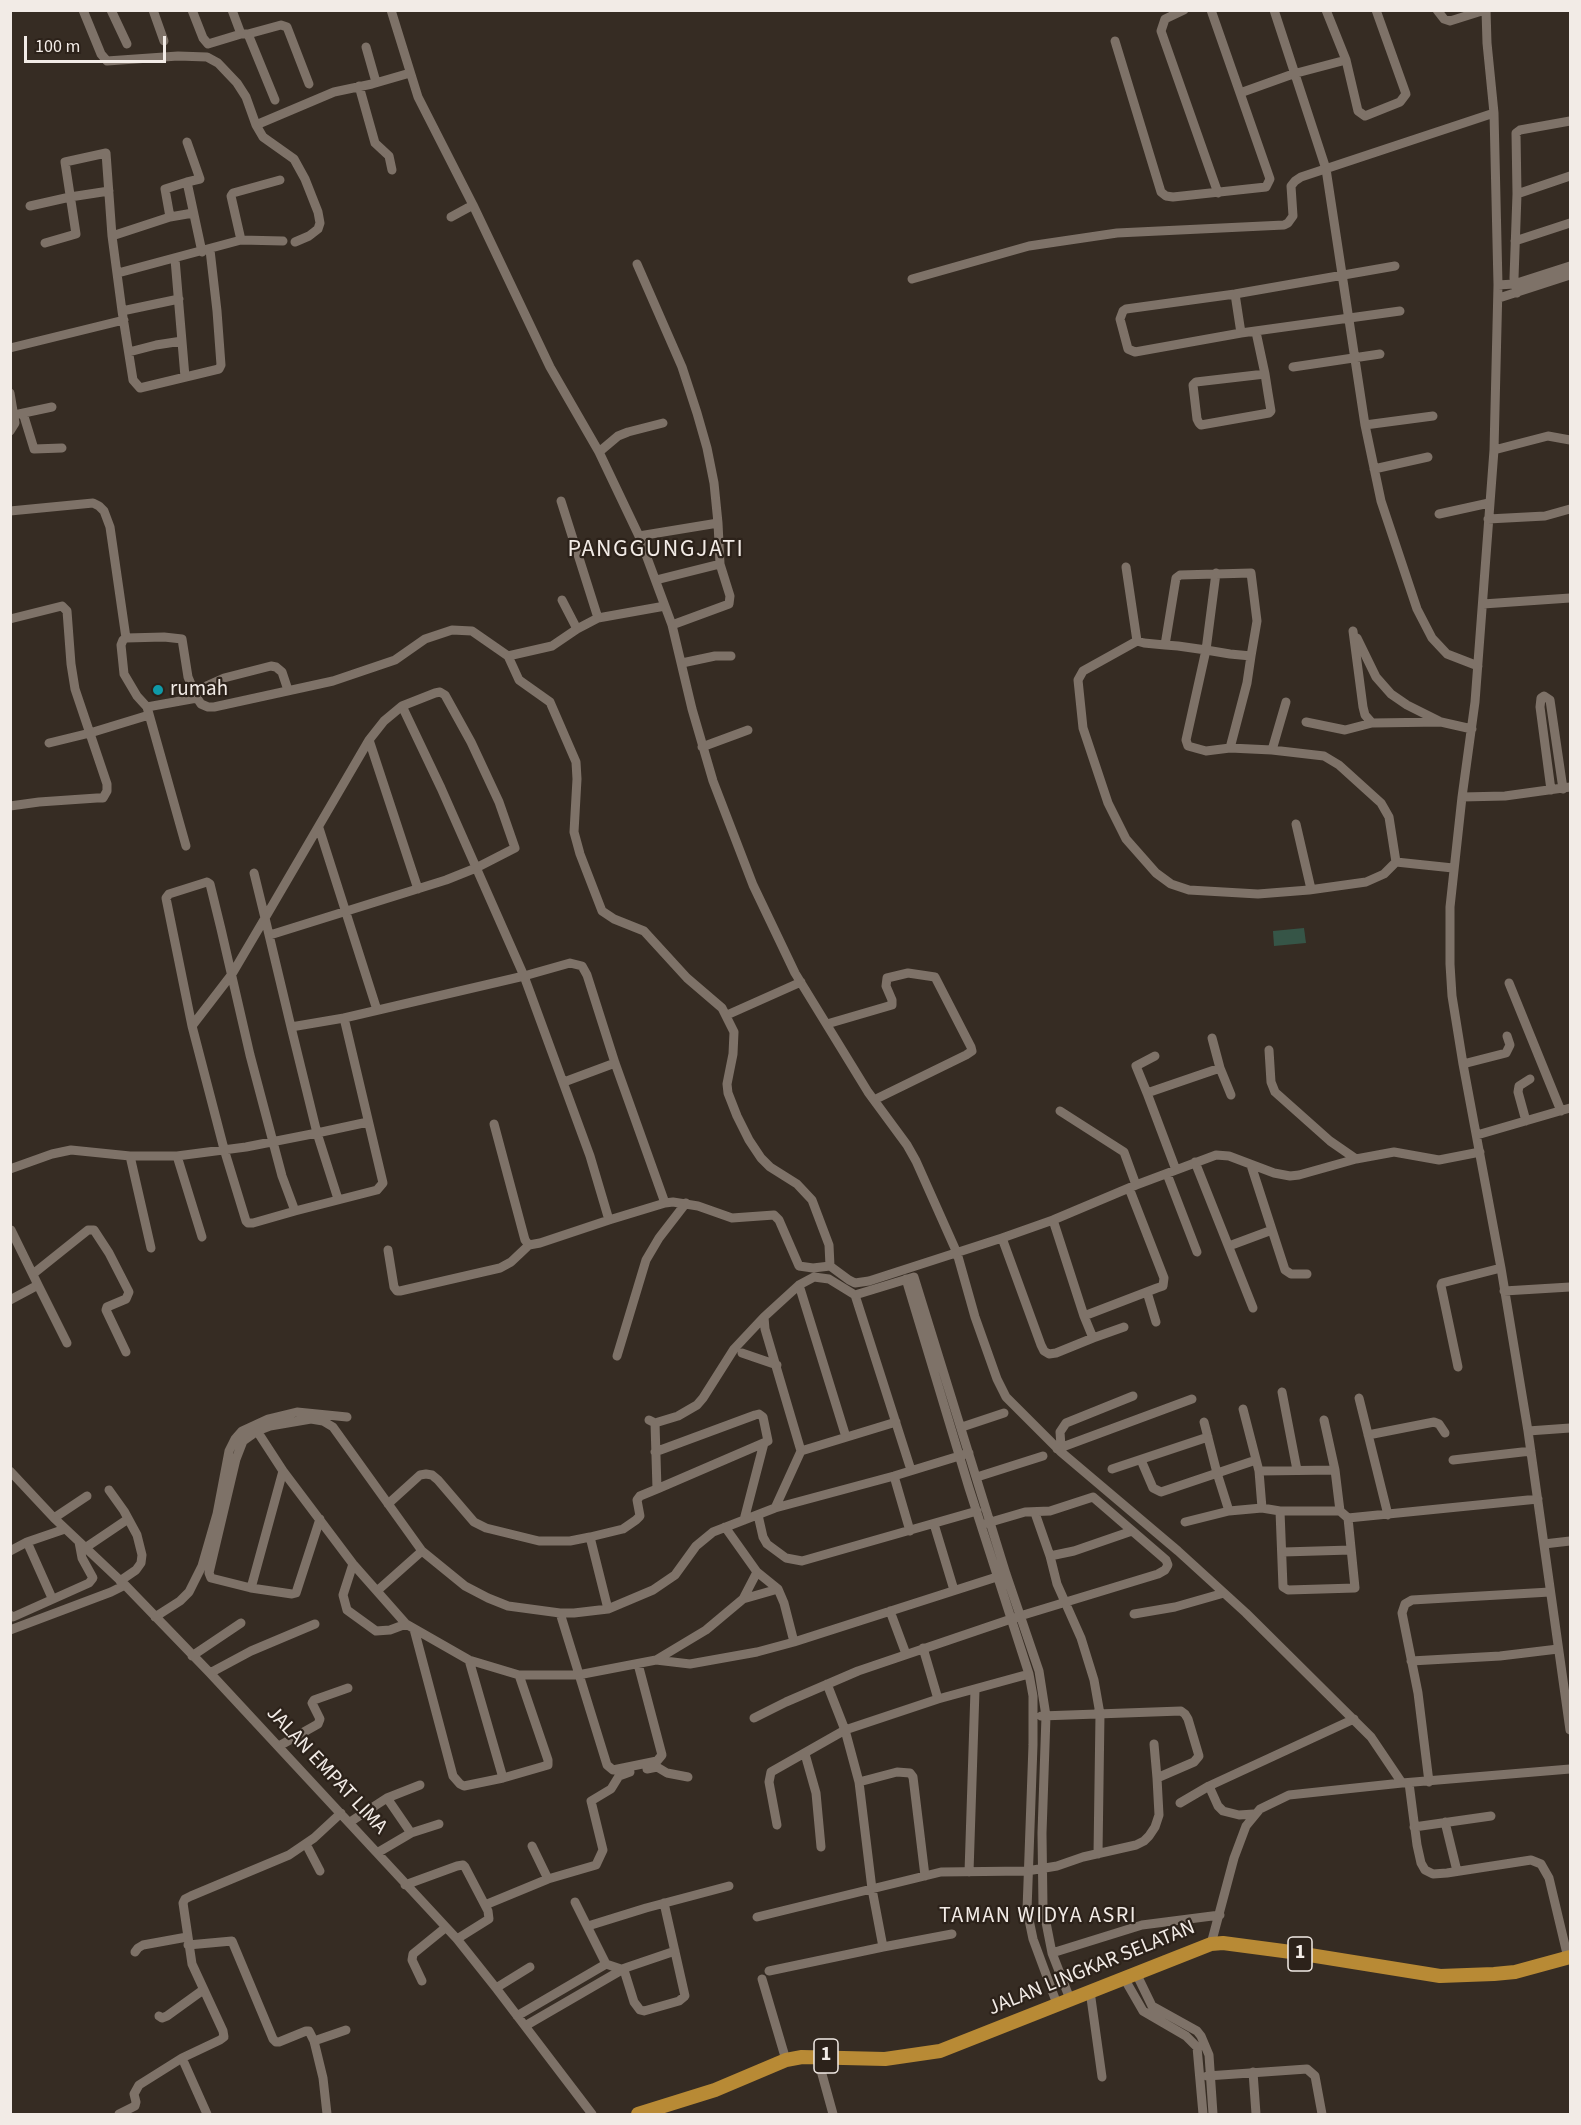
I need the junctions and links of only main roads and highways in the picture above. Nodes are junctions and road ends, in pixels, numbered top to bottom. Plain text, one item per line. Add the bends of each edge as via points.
1 (1569, 1957) edge
2 (638, 2115) edge

1 - 2 highway, JALAN LINGKAR SELATAN / 1 via 1515,1972 1440,1976 1291,1952 1212,1944 940,2051 885,2059 817,2056 786,2060

